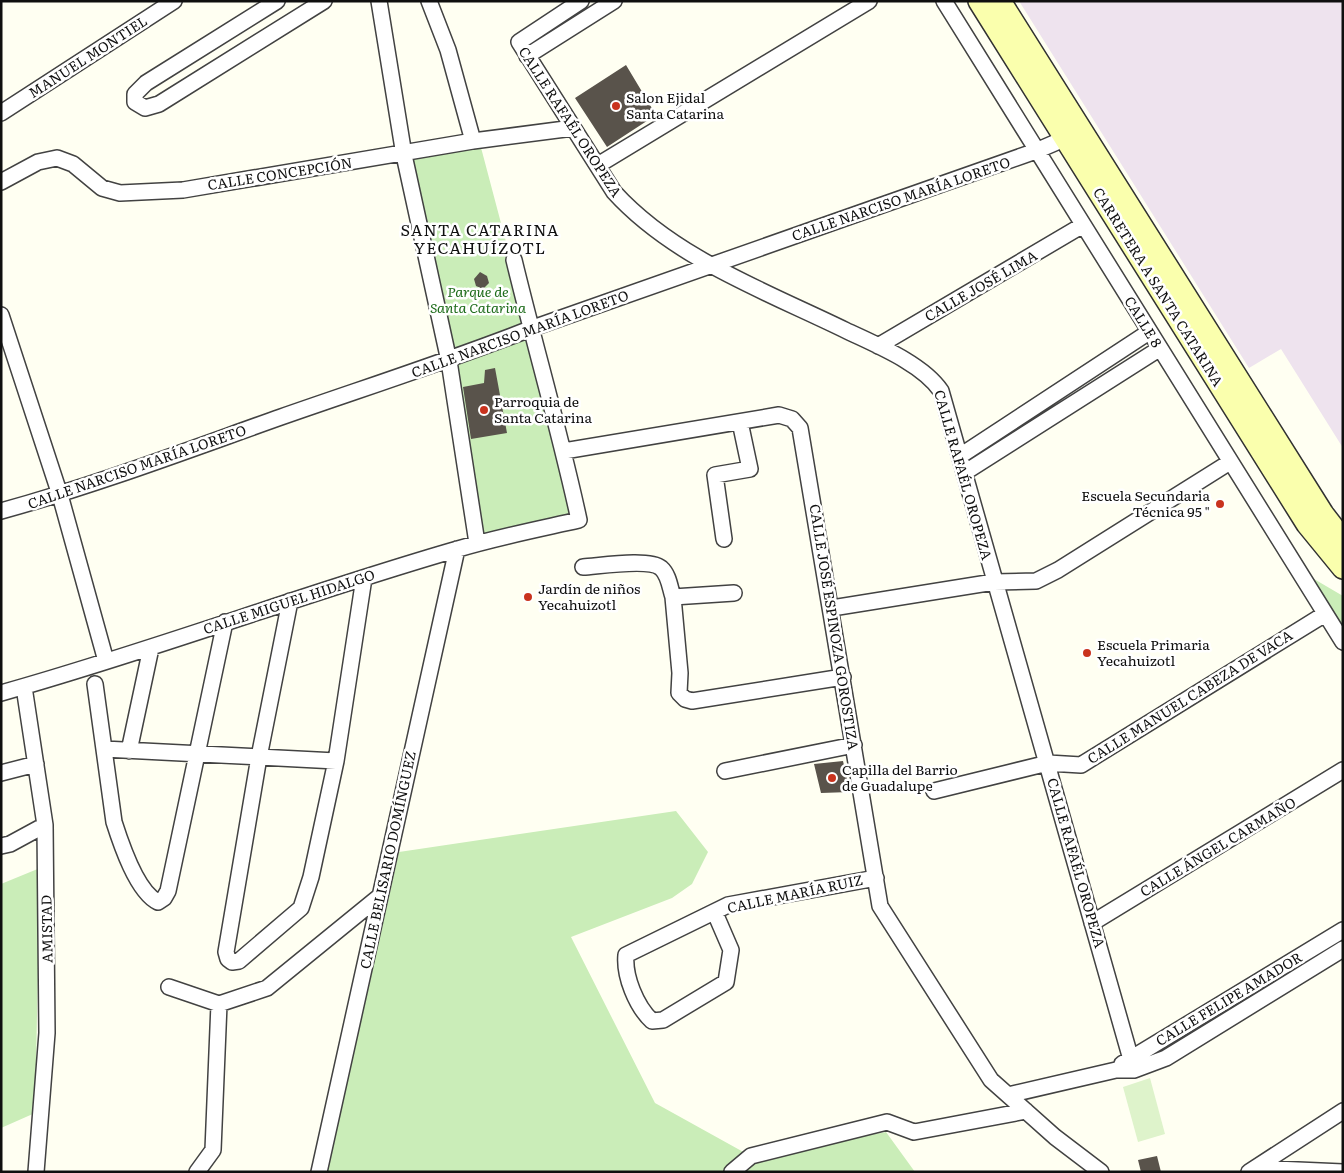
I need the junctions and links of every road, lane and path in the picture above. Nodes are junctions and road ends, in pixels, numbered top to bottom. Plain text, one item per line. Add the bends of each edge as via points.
1 (174, 1) edge
2 (277, 1) edge
3 (324, 1) edge
4 (379, 1) edge
5 (429, 1) edge
6 (581, 1) edge
7 (614, 1) edge
8 (869, 1) edge
9 (944, 1) edge
10 (979, 1) edge
11 (1000, 1) edge
12 (154, 7) edge
13 (202, 48) junction
14 (527, 56) junction
15 (215, 69) junction
16 (1, 113) edge
17 (573, 128) junction
18 (1073, 135) junction
19 (473, 141) junction
20 (1036, 151) junction
21 (404, 155) junction
22 (598, 165) junction
23 (1, 182) edge
24 (1083, 225) junction
25 (514, 260) dead end
26 (713, 266) junction
27 (1, 315) edge
28 (530, 329) junction
29 (1149, 332) junction
30 (878, 346) junction
31 (1159, 349) junction
32 (449, 361) junction
33 (740, 422) junction
34 (564, 451) junction
35 (960, 456) junction
36 (1230, 462) junction
37 (964, 473) junction
38 (60, 495) junction
39 (1, 511) edge
40 (724, 539) dead end
41 (1343, 540) edge
42 (477, 543) junction
43 (457, 549) junction
44 (583, 567) dead end
45 (1343, 568) edge
46 (364, 578) junction
47 (994, 582) junction
48 (734, 593) dead end
49 (673, 597) junction
50 (290, 601) junction
51 (832, 608) junction
52 (1325, 614) junction
53 (225, 622) junction
54 (1343, 642) edge
55 (151, 648) junction
56 (106, 661) junction
57 (843, 676) junction
58 (95, 684) dead end
59 (24, 687) junction
60 (1, 693) edge
61 (854, 745) junction
62 (104, 749) junction
63 (129, 751) junction
64 (198, 754) junction
65 (259, 757) junction
66 (336, 761) junction
67 (1048, 763) junction
68 (36, 764) junction
69 (1343, 770) edge
70 (725, 771) dead end
71 (1, 772) edge
72 (934, 791) dead end
73 (45, 824) junction
74 (1, 846) edge
75 (876, 878) junction
76 (380, 896) junction
77 (716, 913) junction
78 (1092, 923) junction
79 (1343, 930) edge
80 (1343, 949) edge
81 (169, 987) dead end
82 (219, 1004) junction
83 (1132, 1064) junction
84 (1008, 1095) junction
85 (1026, 1111) junction
86 (1343, 1111) edge
87 (1252, 1170) edge
88 (36, 1172) edge
89 (197, 1172) edge
90 (319, 1172) edge
91 (732, 1172) edge
92 (1101, 1172) edge
93 (1343, 1172) edge

1 - 12 street, MANUEL MONTIEL
2 - 13 street
3 - 15 street
4 - 21 street
5 - 19 street via 448,50
6 - 14 street, CALLE RAFAÉL OROPEZA via 518,42
7 - 14 street
8 - 22 street
9 - 20 street, CALLE 8
10 - 18 main road, CARRETERA A SANTA CATARINA
11 - 18 main road, CARRETERA A SANTA CATARINA
12 - 16 street, MANUEL MONTIEL
13 - 15 street
13 - 15 street via 146,82 135,94 135,102 145,108 159,104
14 - 17 street, CALLE RAFAÉL OROPEZA
17 - 19 street, CALLE CONCEPCIÓN
17 - 22 street, CALLE RAFAÉL OROPEZA
18 - 20 street, CALLE NARCISO MARÍA LORETO
18 - 41 main road, CARRETERA A SANTA CATARINA
18 - 45 main road, CARRETERA A SANTA CATARINA via 1307,524
19 - 21 street, CALLE CONCEPCIÓN
20 - 24 street, CALLE 8
20 - 26 street, CALLE NARCISO MARÍA LORETO
21 - 23 street, CALLE CONCEPCIÓN via 183,190 143,193 120,193 102,188 73,164 57,158 38,162
21 - 32 street
22 - 26 street, CALLE RAFAÉL OROPEZA via 614,192 633,213 663,237
24 - 29 street, CALLE 8
24 - 30 street, CALLE JOSÉ LIMA
25 - 28 street
26 - 28 street, CALLE NARCISO MARÍA LORETO
26 - 30 street, CALLE RAFAÉL OROPEZA
27 - 38 street
28 - 32 street, CALLE NARCISO MARÍA LORETO
28 - 34 street
29 - 31 street, CALLE 8
29 - 35 street
30 - 35 street, CALLE RAFAÉL OROPEZA via 934,380
31 - 36 street, CALLE 8
31 - 37 street
32 - 38 street, CALLE NARCISO MARÍA LORETO
32 - 42 street
33 - 34 street, CALLE JOSÉ ESPINOZA GOROSTIZA
33 - 40 street via 750,469 714,475
33 - 51 street, CALLE JOSÉ ESPINOZA GOROSTIZA via 779,415 792,419 800,428
34 - 42 street, CALLE MIGUEL HIDALGO via 579,520
35 - 37 street, CALLE RAFAÉL OROPEZA
36 - 47 street via 1058,570 1036,581
36 - 52 street, CALLE 8
37 - 47 street, CALLE RAFAÉL OROPEZA
38 - 39 street, CALLE NARCISO MARÍA LORETO
38 - 56 street
42 - 43 street, CALLE MIGUEL HIDALGO
43 - 46 street, CALLE MIGUEL HIDALGO
43 - 76 street, CALLE BELISARIO DOMÍNGUEZ
44 - 49 street via 649,563 660,567 667,575
46 - 50 street, CALLE MIGUEL HIDALGO
46 - 66 street
47 - 51 street
47 - 67 street, CALLE RAFAÉL OROPEZA
48 - 49 street
49 - 57 street via 679,693 685,699 692,701
50 - 53 street, CALLE MIGUEL HIDALGO
50 - 65 street
51 - 57 street, CALLE JOSÉ ESPINOZA GOROSTIZA
52 - 54 street, CALLE 8
52 - 67 street, CALLE MANUEL CABEZA DE VACA via 1081,765
53 - 55 street, CALLE MIGUEL HIDALGO
53 - 64 street
55 - 56 street, CALLE MIGUEL HIDALGO
55 - 63 street
56 - 59 street, CALLE MIGUEL HIDALGO
57 - 61 street, CALLE JOSÉ ESPINOZA GOROSTIZA
58 - 62 street
59 - 60 street, CALLE MIGUEL HIDALGO
59 - 68 street, AMISTAD
61 - 70 street
61 - 75 street, CALLE JOSÉ ESPINOZA GOROSTIZA
62 - 63 street
62 - 64 street via 114,822 121,843 143,888 150,898 158,902 168,891
63 - 64 street
64 - 65 street
65 - 66 street
65 - 66 street via 226,952 232,962 239,961 301,908 311,877
67 - 72 street, CALLE MANUEL CABEZA DE VACA
67 - 78 street, CALLE RAFAÉL OROPEZA
68 - 71 street
68 - 73 street, AMISTAD
69 - 78 street, CALLE ÁNGEL CARMAÑO
73 - 74 street
73 - 88 street, AMISTAD via 47,1032
75 - 77 street, CALLE MARÍA RUIZ via 728,905
75 - 84 street, CALLE JOSÉ ESPINOZA GOROSTIZA via 880,906 991,1080
76 - 82 street via 267,988
76 - 90 street, CALLE BELISARIO DOMÍNGUEZ
77 - 77 street, CALLE MARÍA RUIZ via 730,950 726,982 663,1020 652,1021 642,1011 625,966 626,955
78 - 83 street, CALLE RAFAÉL OROPEZA
79 - 83 street, CALLE FELIPE AMADOR via 1158,1043
80 - 83 street, CALLE FELIPE AMADOR via 1166,1058
81 - 82 street
82 - 89 street via 213,1150
83 - 84 street, CALLE FELIPE AMADOR
84 - 85 street, CALLE JOSÉ ESPINOZA GOROSTIZA
85 - 91 street via 914,1132 887,1122 752,1156
85 - 92 street, CALLE JOSÉ ESPINOZA GOROSTIZA
86 - 87 street
87 - 93 street

